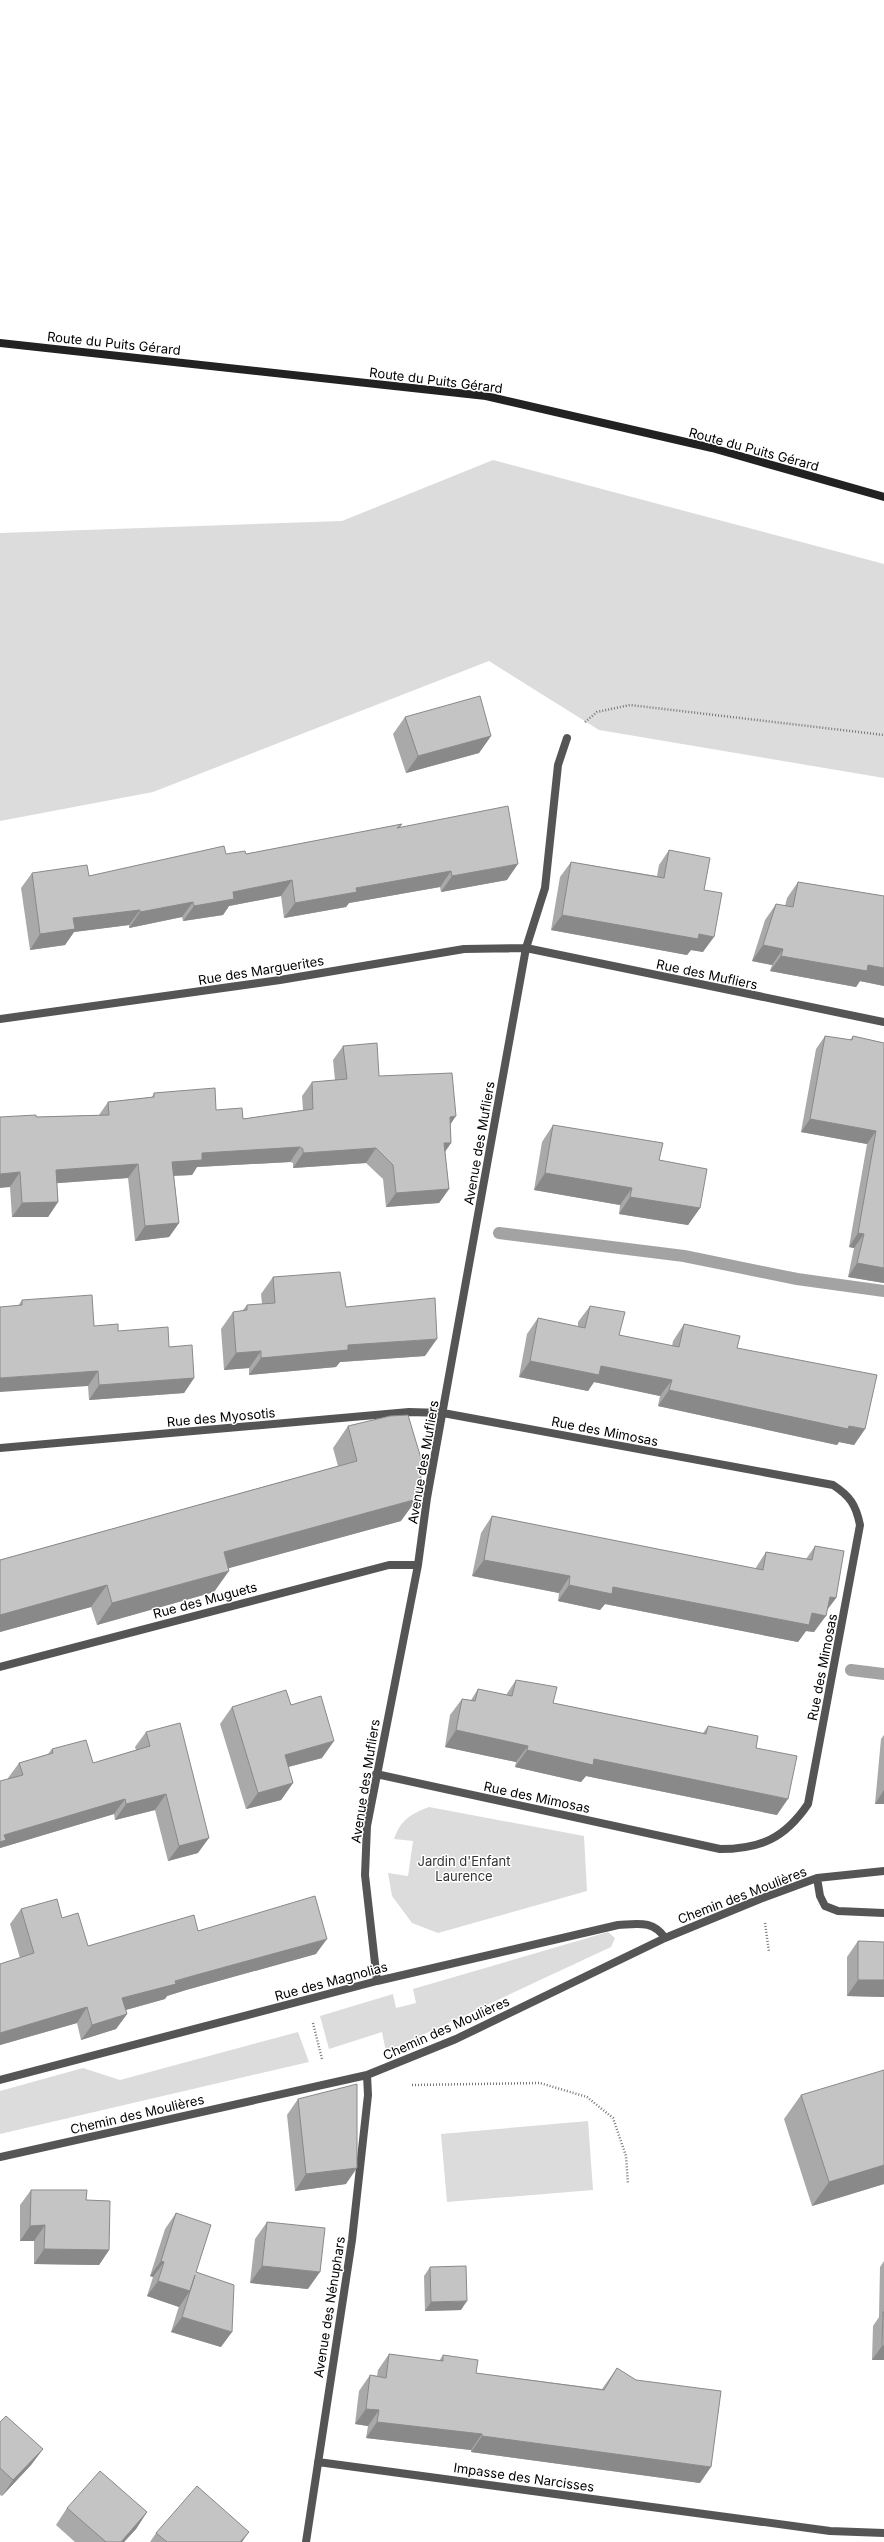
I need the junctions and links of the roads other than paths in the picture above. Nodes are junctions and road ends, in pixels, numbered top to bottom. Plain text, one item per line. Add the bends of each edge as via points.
1 (0, 343) edge
2 (884, 497) edge
3 (567, 738) road end
4 (526, 948) junction
5 (0, 1019) edge
6 (884, 1022) edge
7 (443, 1413) junction
8 (0, 1448) edge
9 (418, 1565) junction
10 (0, 1667) edge
11 (376, 1774) junction
12 (884, 1872) edge
13 (817, 1878) junction
14 (884, 1913) edge
15 (665, 1938) junction
16 (377, 1981) junction
17 (367, 2075) junction
18 (0, 2080) edge
19 (0, 2157) edge
20 (318, 2462) junction
21 (884, 2533) edge
22 (306, 2542) edge

1 - 2 main road, Route du Puits Gérard via 486,396 712,448
3 - 4 street, Avenue des Mufliers via 558,766 545,888
4 - 5 street, Rue des Marguerites via 464,949 280,980
4 - 6 street, Rue des Mufliers
4 - 7 street, Avenue des Mufliers
7 - 8 street, Rue des Myosotis via 409,1412
7 - 9 street, Avenue des Mufliers
7 - 11 street, Rue des Mimosas via 833,1485 848,1495 857,1509 859,1533 808,1804 798,1820 784,1833 744,1849 720,1849
9 - 10 street, Rue des Muguets via 389,1565
9 - 11 street, Avenue des Mufliers
11 - 16 street, Avenue des Mufliers via 367,1826 365,1875
12 - 13 street, Chemin des Moulières
13 - 14 street via 820,1896 825,1906 838,1911
13 - 15 street, Chemin des Moulières
15 - 16 street, Rue des Magnolias via 659,1929 652,1925 618,1925
15 - 17 street, Chemin des Moulières via 456,2039
16 - 18 street, Rue des Magnolias
17 - 19 street, Chemin des Moulières
17 - 20 street, Avenue des Nénuphars via 368,2088 352,2240
20 - 21 street, Impasse des Narcisses via 830,2531
20 - 22 street, Avenue des Nénuphars

